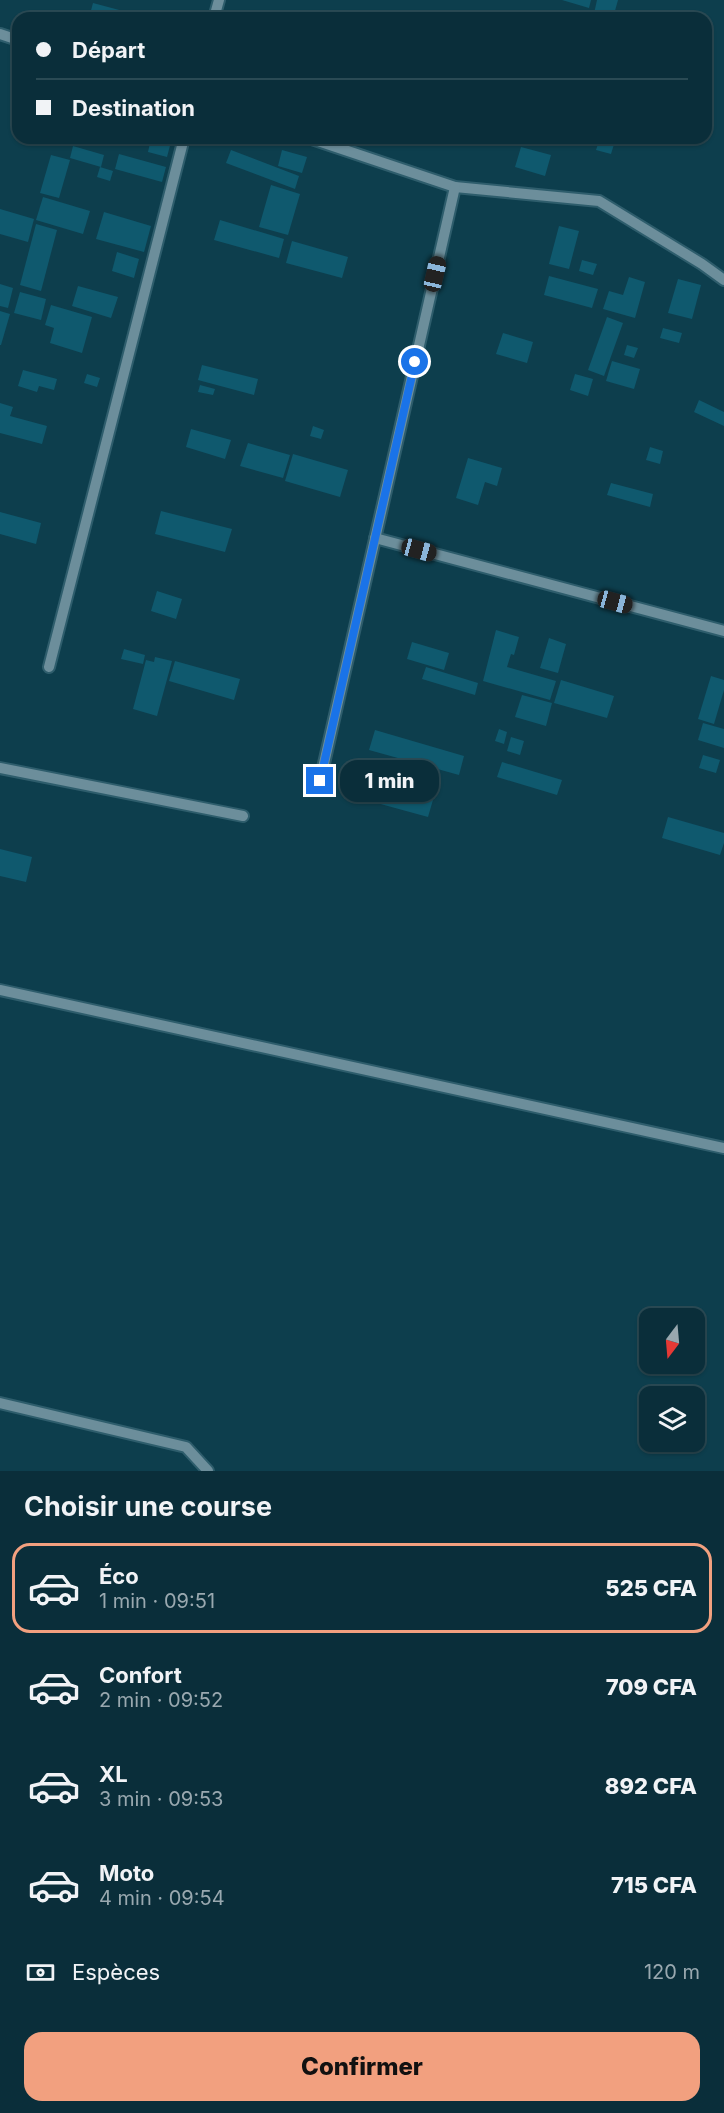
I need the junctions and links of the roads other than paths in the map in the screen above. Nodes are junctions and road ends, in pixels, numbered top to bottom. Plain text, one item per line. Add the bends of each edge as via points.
1 (182, 144) edge
2 (327, 144) edge
3 (455, 186) junction
4 (724, 280) edge
5 (375, 538) junction
6 (724, 631) edge
7 (49, 667) dead end
8 (0, 768) edge
9 (320, 781) dead end
10 (243, 816) dead end
11 (0, 990) edge
12 (724, 1148) edge
13 (0, 1403) edge
14 (208, 1471) edge

1 - 7 street
2 - 3 street
3 - 4 street via 599,201
3 - 5 street
5 - 6 street
5 - 9 street
8 - 10 street
11 - 12 street
13 - 14 street via 186,1447

